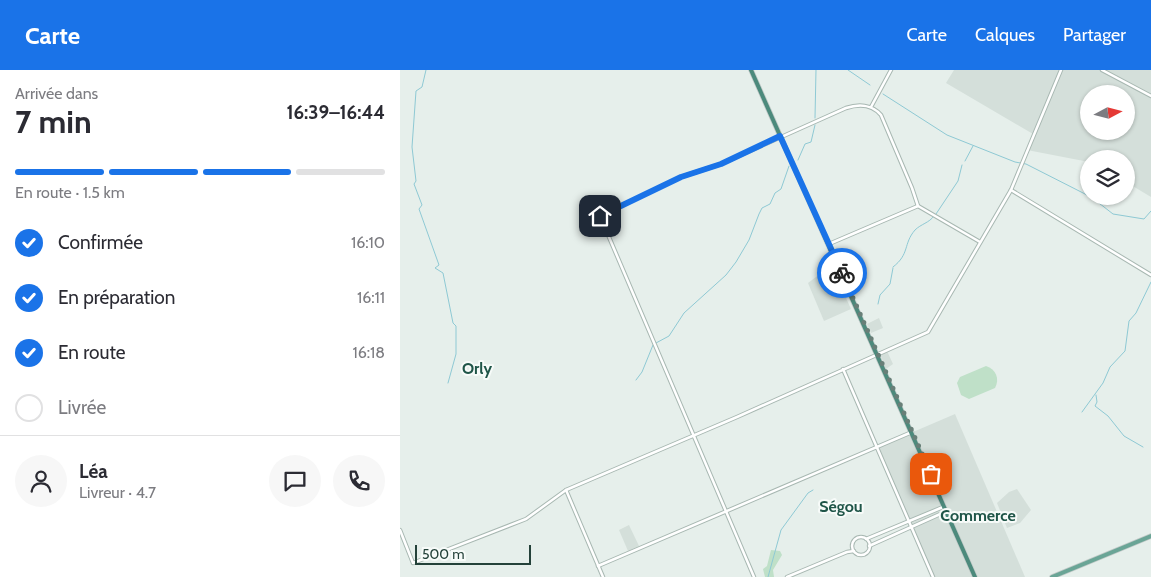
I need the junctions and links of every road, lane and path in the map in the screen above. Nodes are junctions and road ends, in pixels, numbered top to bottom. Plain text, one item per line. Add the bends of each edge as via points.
1 (751, 70) edge
2 (891, 70) edge
3 (1061, 70) edge
4 (1102, 70) edge
5 (1151, 96) edge
6 (871, 107) junction
7 (780, 136) junction
8 (1011, 190) junction
9 (918, 206) junction
10 (980, 242) junction
11 (829, 244) junction
12 (1151, 275) edge
13 (878, 353) junction
14 (843, 369) junction
15 (912, 431) junction
16 (694, 436) junction
17 (875, 447) junction
18 (566, 490) junction
19 (946, 509) junction
20 (727, 511) junction
21 (909, 522) junction
22 (910, 526) junction
23 (400, 530) edge
24 (1151, 536) edge
25 (866, 539) junction
26 (869, 546) junction
27 (852, 547) junction
28 (854, 551) junction
29 (847, 552) junction
30 (598, 566) junction
31 (603, 577) edge
32 (754, 577) edge
33 (787, 577) edge
34 (933, 577) edge
35 (975, 577) edge
36 (1052, 577) edge

1 - 7 highway
2 - 6 street
3 - 8 street
4 - 5 street
6 - 7 street via 846,108
6 - 9 street via 884,121
7 - 11 highway
7 - 16 street via 721,164 665,184 600,216
8 - 10 street
8 - 12 street
9 - 10 street
9 - 11 street
10 - 13 street via 928,332
11 - 13 highway
13 - 14 street
13 - 15 highway
14 - 16 street
14 - 17 street
15 - 17 street
15 - 19 highway
16 - 18 street
16 - 20 street
17 - 20 street
17 - 21 street
18 - 23 street via 526,519 414,563
18 - 30 street
19 - 21 street
19 - 22 street
19 - 35 highway
20 - 30 street
20 - 32 street
21 - 22 street
21 - 25 street
22 - 26 street
22 - 34 street
24 - 36 main road
25 - 26 street
25 - 27 street via 858,538
26 - 28 street via 863,555
27 - 28 street
27 - 29 street
28 - 29 street
29 - 33 street
30 - 31 street

